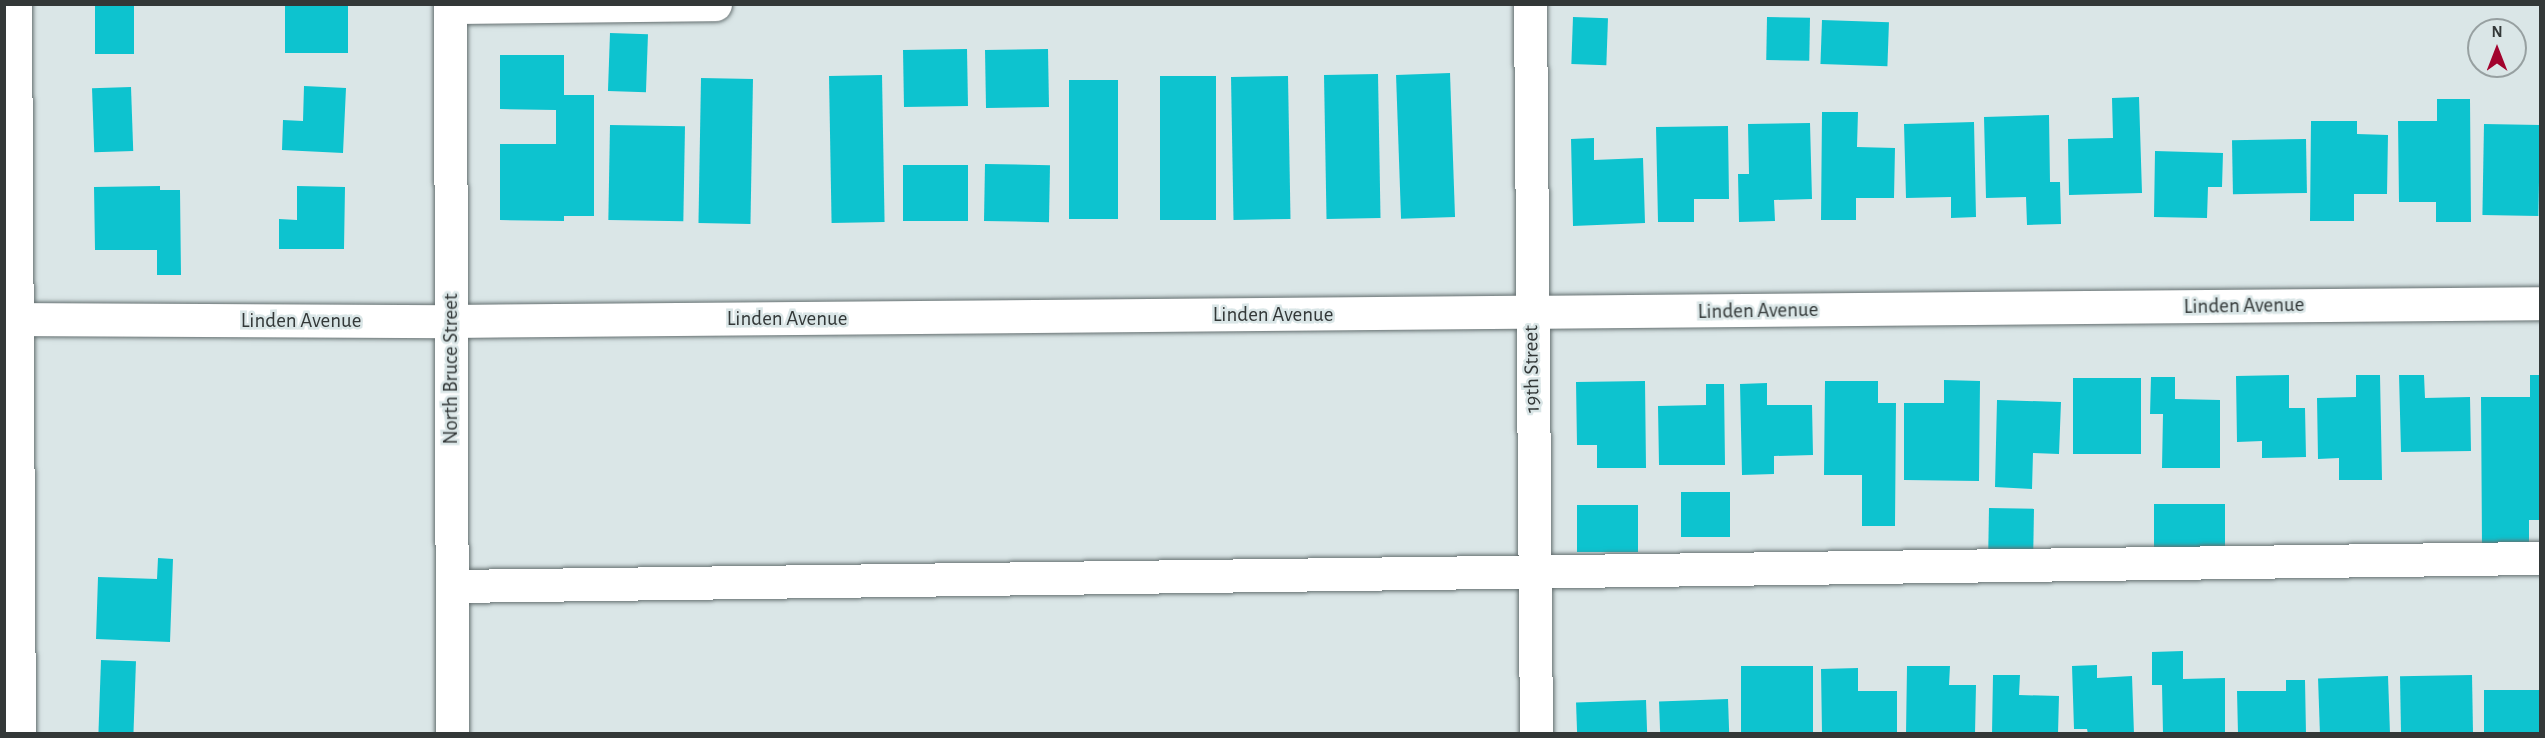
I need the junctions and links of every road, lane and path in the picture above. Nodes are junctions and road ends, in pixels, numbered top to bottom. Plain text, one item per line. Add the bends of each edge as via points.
1 (15, 4) edge
2 (715, 4) edge
3 (1530, 4) edge
4 (450, 6) edge
5 (506, 6) edge
6 (2541, 303) edge
7 (1532, 313) junction
8 (11, 319) edge
9 (451, 321) junction
10 (2541, 558) edge
11 (1534, 571) junction
12 (452, 586) junction
13 (19, 734) edge
14 (452, 734) edge
15 (1536, 734) edge

1 - 8 street
2 - 5 street
3 - 7 street, 19th Street
4 - 5 street
4 - 9 street, North Bruce Street
6 - 7 street, Linden Avenue
7 - 9 street, Linden Avenue
7 - 11 street, 19th Street
8 - 9 street, Linden Avenue
8 - 13 street
9 - 12 street, North Bruce Street
10 - 11 street
11 - 12 street
11 - 15 street, 19th Street
12 - 14 street, North Bruce Street

